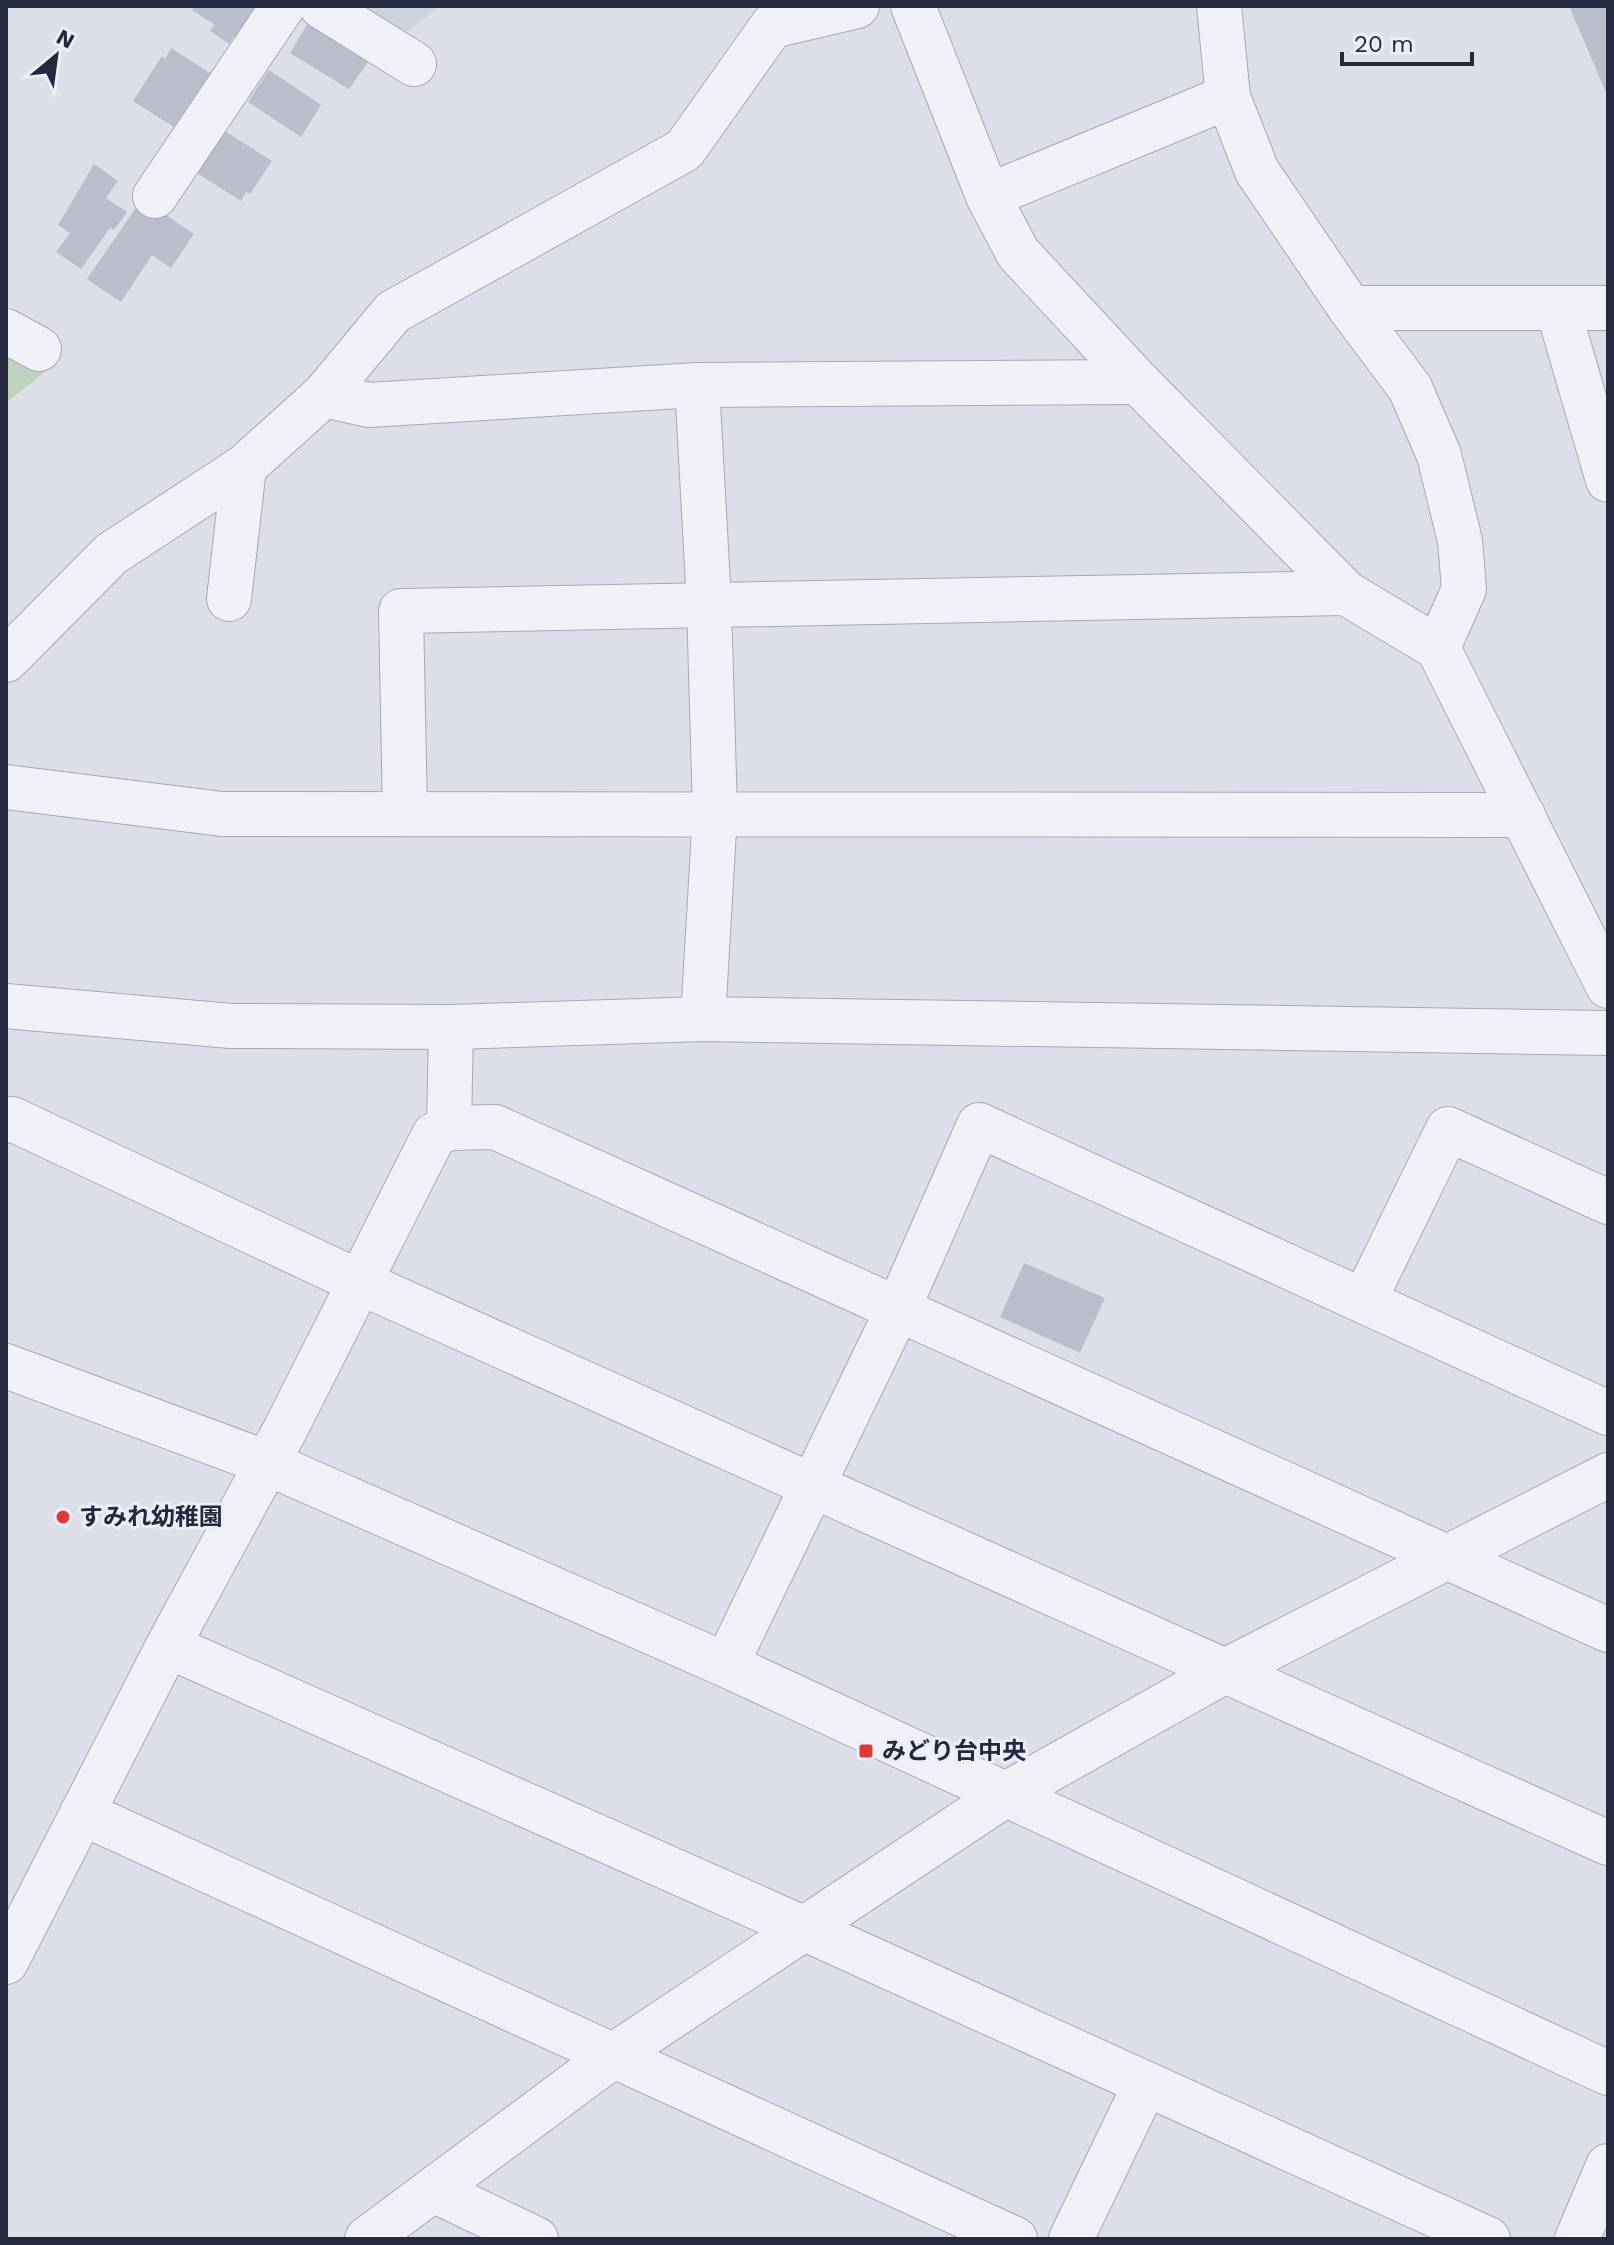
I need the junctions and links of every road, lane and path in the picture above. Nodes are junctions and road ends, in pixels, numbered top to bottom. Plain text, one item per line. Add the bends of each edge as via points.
1 (283, 6) edge
2 (321, 6) edge
3 (857, 6) edge
4 (913, 6) edge
5 (1219, 6) edge
6 (414, 64) dead end
7 (1228, 97) junction
8 (155, 196) dead end
9 (988, 196) junction
10 (1350, 308) junction
11 (1608, 308) edge
12 (1558, 309) junction
13 (1138, 382) junction
14 (697, 385) junction
15 (324, 395) junction
16 (244, 467) junction
17 (1608, 480) edge
18 (1346, 593) junction
19 (229, 599) dead end
20 (709, 603) junction
21 (1438, 648) junction
22 (6, 660) edge
23 (6, 787) edge
24 (715, 813) junction
25 (405, 814) junction
26 (1523, 815) junction
27 (1608, 986) edge
28 (6, 1006) edge
29 (703, 1019) junction
30 (451, 1027) junction
31 (1608, 1033) edge
32 (6, 1121) edge
33 (449, 1128) junction
34 (1608, 1202) edge
35 (359, 1282) junction
36 (1364, 1301) junction
37 (898, 1309) junction
38 (6, 1366) edge
39 (1608, 1413) edge
40 (267, 1463) junction
41 (1608, 1475) edge
42 (814, 1484) junction
43 (1446, 1558) junction
44 (1608, 1630) edge
45 (168, 1646) junction
46 (726, 1665) junction
47 (1225, 1671) junction
48 (1008, 1793) junction
49 (82, 1813) junction
50 (1608, 1843) edge
51 (803, 1928) junction
52 (6, 1962) edge
53 (614, 2055) junction
54 (1608, 2073) edge
55 (1145, 2085) junction
56 (1608, 2166) edge
57 (435, 2191) junction
58 (367, 2239) edge
59 (536, 2239) edge
60 (1015, 2239) edge
61 (1071, 2239) edge
62 (1488, 2239) edge
63 (1577, 2239) edge

1 - 8 street
2 - 6 street
3 - 15 street via 772,26 684,150 393,312
4 - 9 street
5 - 7 street
7 - 9 street
7 - 10 street via 1257,171
9 - 13 street via 1018,253
10 - 12 street
10 - 21 street via 1410,388 1439,455 1460,541 1464,589
11 - 12 street
12 - 17 street
13 - 14 street
13 - 18 street
14 - 15 street via 369,405
14 - 20 street
15 - 16 street
16 - 19 street
16 - 22 street via 111,554
18 - 20 street
18 - 21 street
20 - 24 street
20 - 25 street via 401,611
21 - 26 street
23 - 25 street via 222,814
24 - 25 street
24 - 26 street
24 - 29 street
26 - 27 street
28 - 30 street via 231,1026
29 - 30 street
29 - 31 street
30 - 33 street
32 - 35 street via 12,1119
33 - 35 street via 434,1135
33 - 37 street via 495,1127
34 - 36 street via 1448,1129
35 - 40 street
35 - 42 street
36 - 37 street via 979,1125
36 - 39 street
37 - 42 street
37 - 43 street
38 - 40 street
40 - 45 street
40 - 46 street
41 - 43 street
42 - 46 street
42 - 47 street
43 - 44 street
43 - 47 street
45 - 49 street
45 - 51 street
46 - 48 street
47 - 48 street
47 - 50 street
48 - 51 street
48 - 54 street
49 - 52 street
49 - 53 street
51 - 53 street
51 - 55 street
53 - 57 street
53 - 60 street
55 - 61 street
55 - 62 street
56 - 63 street
57 - 58 street
57 - 59 street

